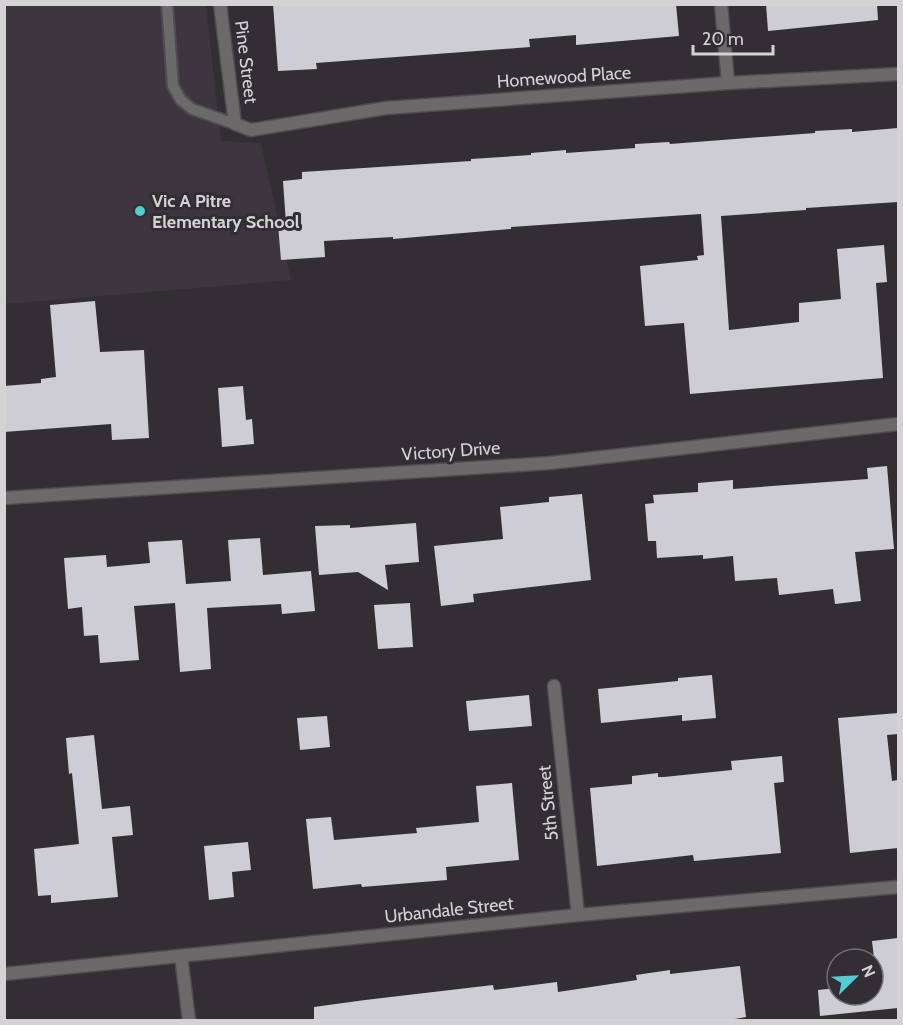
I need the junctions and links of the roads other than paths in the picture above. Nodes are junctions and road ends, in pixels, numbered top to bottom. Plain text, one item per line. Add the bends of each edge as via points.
1 (167, 4) edge
2 (220, 4) edge
3 (721, 4) edge
4 (898, 74) edge
5 (728, 83) junction
6 (235, 124) junction
7 (898, 424) edge
8 (4, 498) edge
9 (554, 686) dead end
10 (898, 886) edge
11 (578, 915) junction
12 (181, 956) junction
13 (4, 974) edge
14 (189, 1020) edge

1 - 6 lane via 173,86 192,109
2 - 6 street, Pine Street
3 - 5 street
4 - 5 street, Homewood Place
5 - 6 street, Homewood Place via 386,108 251,130
7 - 8 street, Victory Drive via 550,463
9 - 11 street, 5th Street
10 - 11 street, Urbandale Street
11 - 12 street, Urbandale Street
12 - 13 street, Urbandale Street
12 - 14 street

